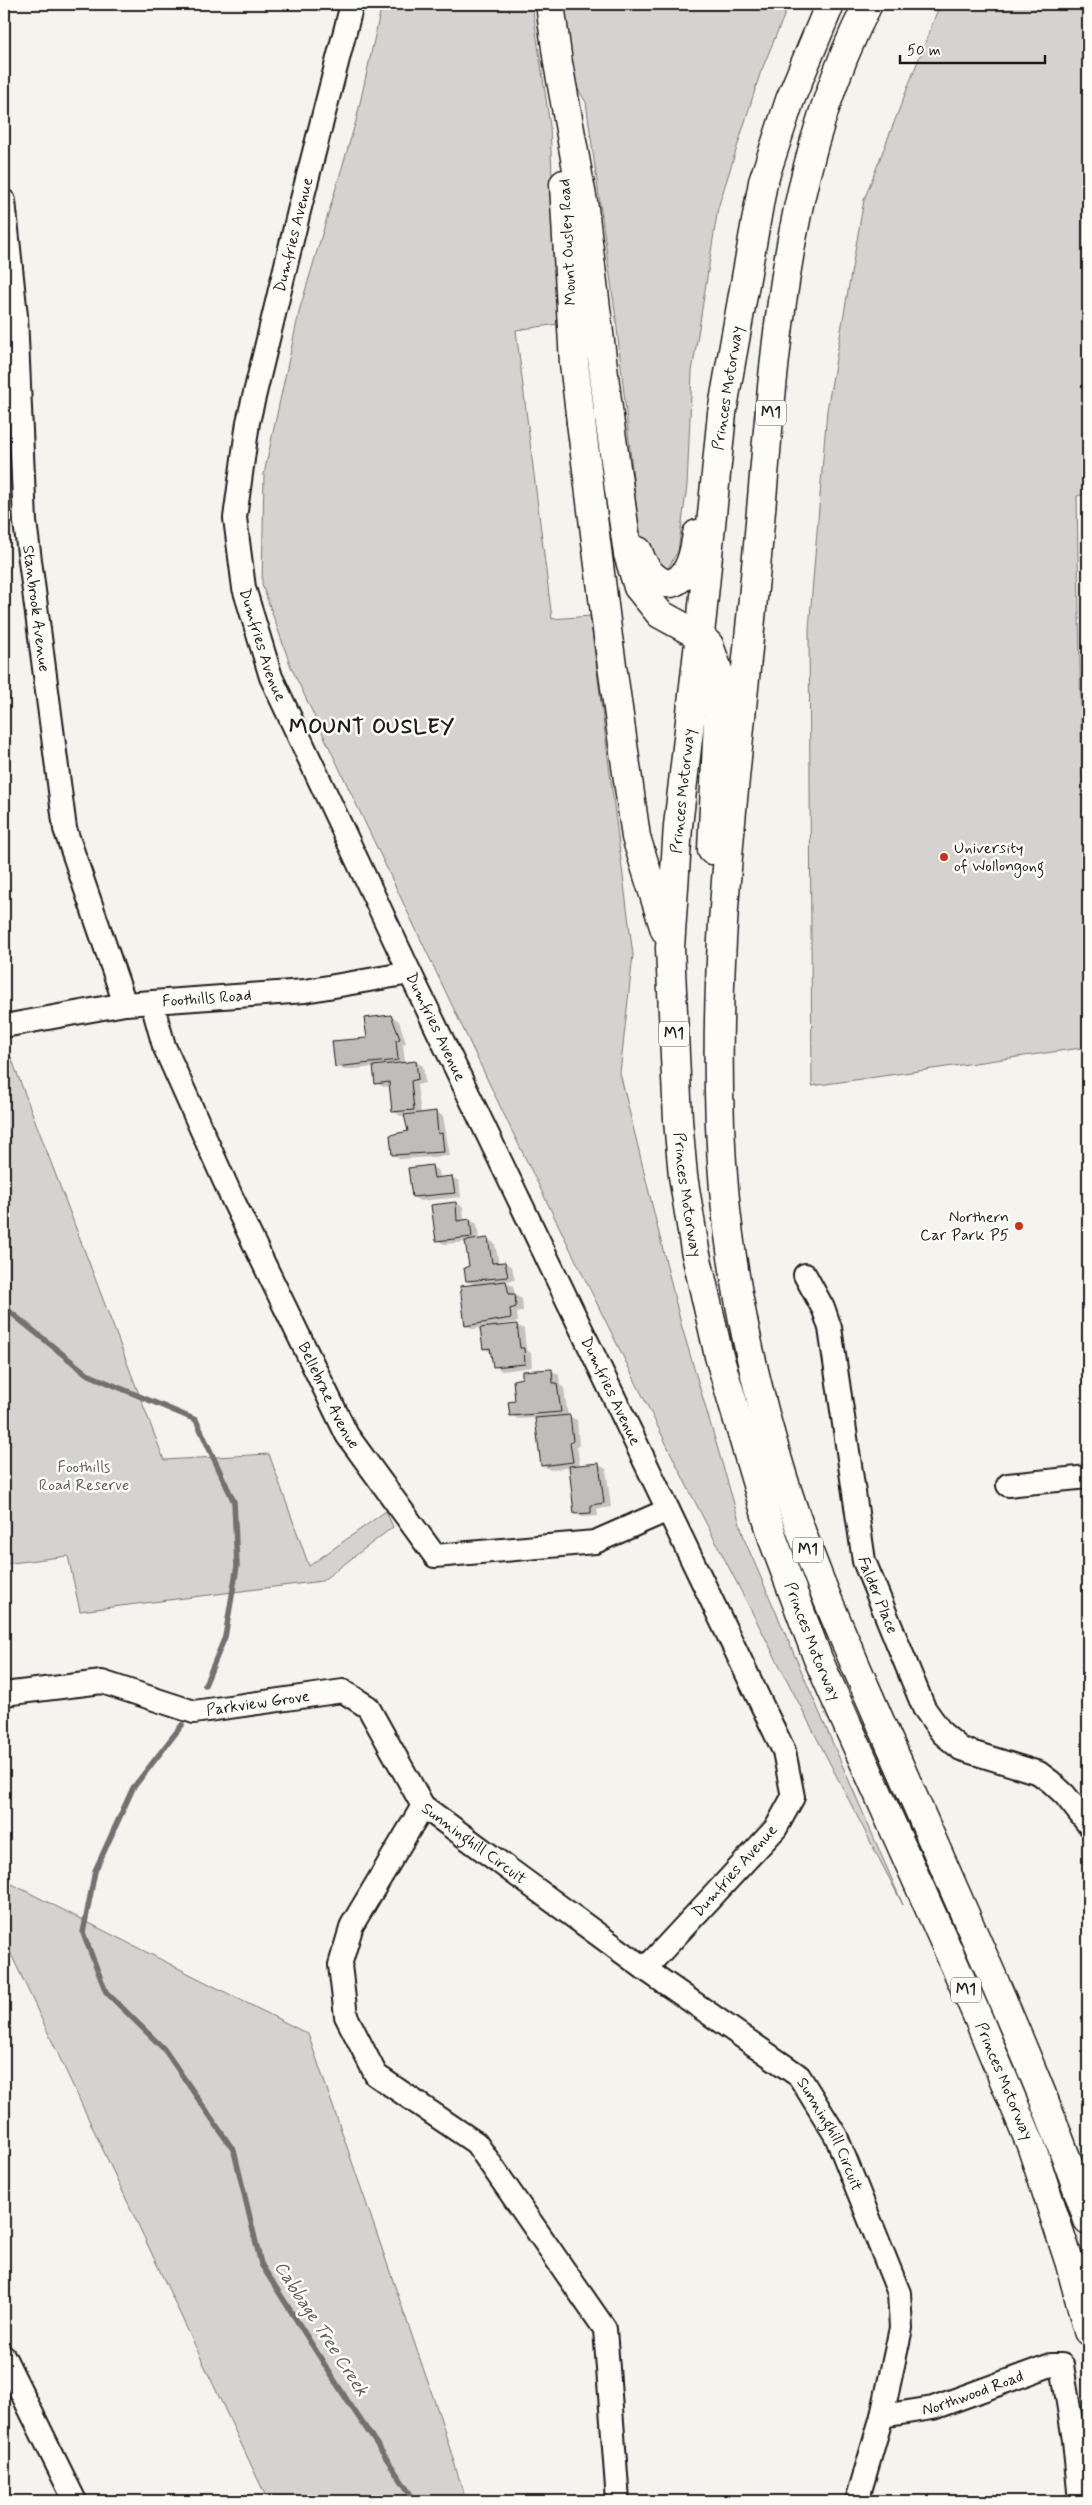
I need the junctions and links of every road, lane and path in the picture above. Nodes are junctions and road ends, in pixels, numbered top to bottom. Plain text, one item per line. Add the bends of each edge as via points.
1 (352, 4) edge
2 (550, 4) edge
3 (830, 4) edge
4 (868, 4) edge
5 (558, 63) junction
6 (790, 100) junction
7 (4, 201) edge
8 (609, 417) junction
9 (700, 636) junction
10 (670, 948) junction
11 (410, 973) junction
12 (152, 1003) junction
13 (125, 1004) junction
14 (4, 1026) edge
15 (805, 1275) dead end
16 (737, 1287) junction
17 (1088, 1477) edge
18 (1008, 1485) dead end
19 (668, 1510) junction
20 (4, 1694) edge
21 (423, 1806) junction
22 (1088, 1824) edge
23 (645, 1969) junction
24 (1088, 2220) edge
25 (1088, 2332) edge
26 (4, 2357) edge
27 (882, 2416) junction
28 (75, 2501) edge
29 (618, 2501) edge
30 (857, 2501) edge
31 (1080, 2501) edge

1 - 11 street, Dumfries Avenue via 248,422 235,518 244,588 271,677
2 - 5 main road, Mount Ousley Road
3 - 6 main road, Princes Motorway / M1
4 - 16 main road, Princes Motorway / M1 via 830,93 796,211 776,358 721,972 720,1111 724,1190
5 - 8 main road, Mount Ousley Road via 584,208
5 - 10 main road, Mount Ousley Road via 574,363 608,637 636,837
6 - 8 main road via 752,188 735,242 695,549 684,574 672,582 652,577 640,560 622,463
6 - 9 main road, Princes Motorway / M1 via 764,182 722,413
7 - 13 street, Stanbrook Avenue via 16,316 25,522 65,829
8 - 9 main road via 628,554 638,587 660,614
9 - 10 main road, Princes Motorway / M1 via 678,826
9 - 16 main road via 716,661 720,694 706,952 709,1134 714,1178
10 - 25 main road, Princes Motorway / M1 via 682,1176 719,1356 774,1542 818,1659 976,2012 1031,2145 1070,2264
11 - 12 street, Foothills Road via 305,991
11 - 19 street, Dumfries Avenue
12 - 13 street, Foothills Road
12 - 19 street, Bellebrae Avenue via 164,1046 232,1198 347,1435 436,1556 595,1542
13 - 14 street, Foothills Road
15 - 22 street, Falder Place via 830,1328 864,1561 924,1708 942,1733 961,1749 1039,1773 1066,1795
16 - 24 main road, Princes Motorway / M1 via 778,1463 816,1574 1027,2057 1065,2149
17 - 18 street
19 - 23 street, Dumfries Avenue via 784,1751 793,1797 776,1828
20 - 21 street, Parkview Grove via 102,1682 194,1712 343,1690 368,1707
21 - 23 street, Sunninghill Circuit
21 - 29 street, Sunninghill Circuit via 352,1924 340,1965 346,2016 376,2075 476,2143 605,2329
23 - 27 street, Sunninghill Circuit via 799,2076 836,2136 899,2294 901,2328
26 - 28 street
27 - 30 street, Sunninghill Circuit
27 - 31 street, Northwood Road via 933,2408 1051,2365 1062,2365

